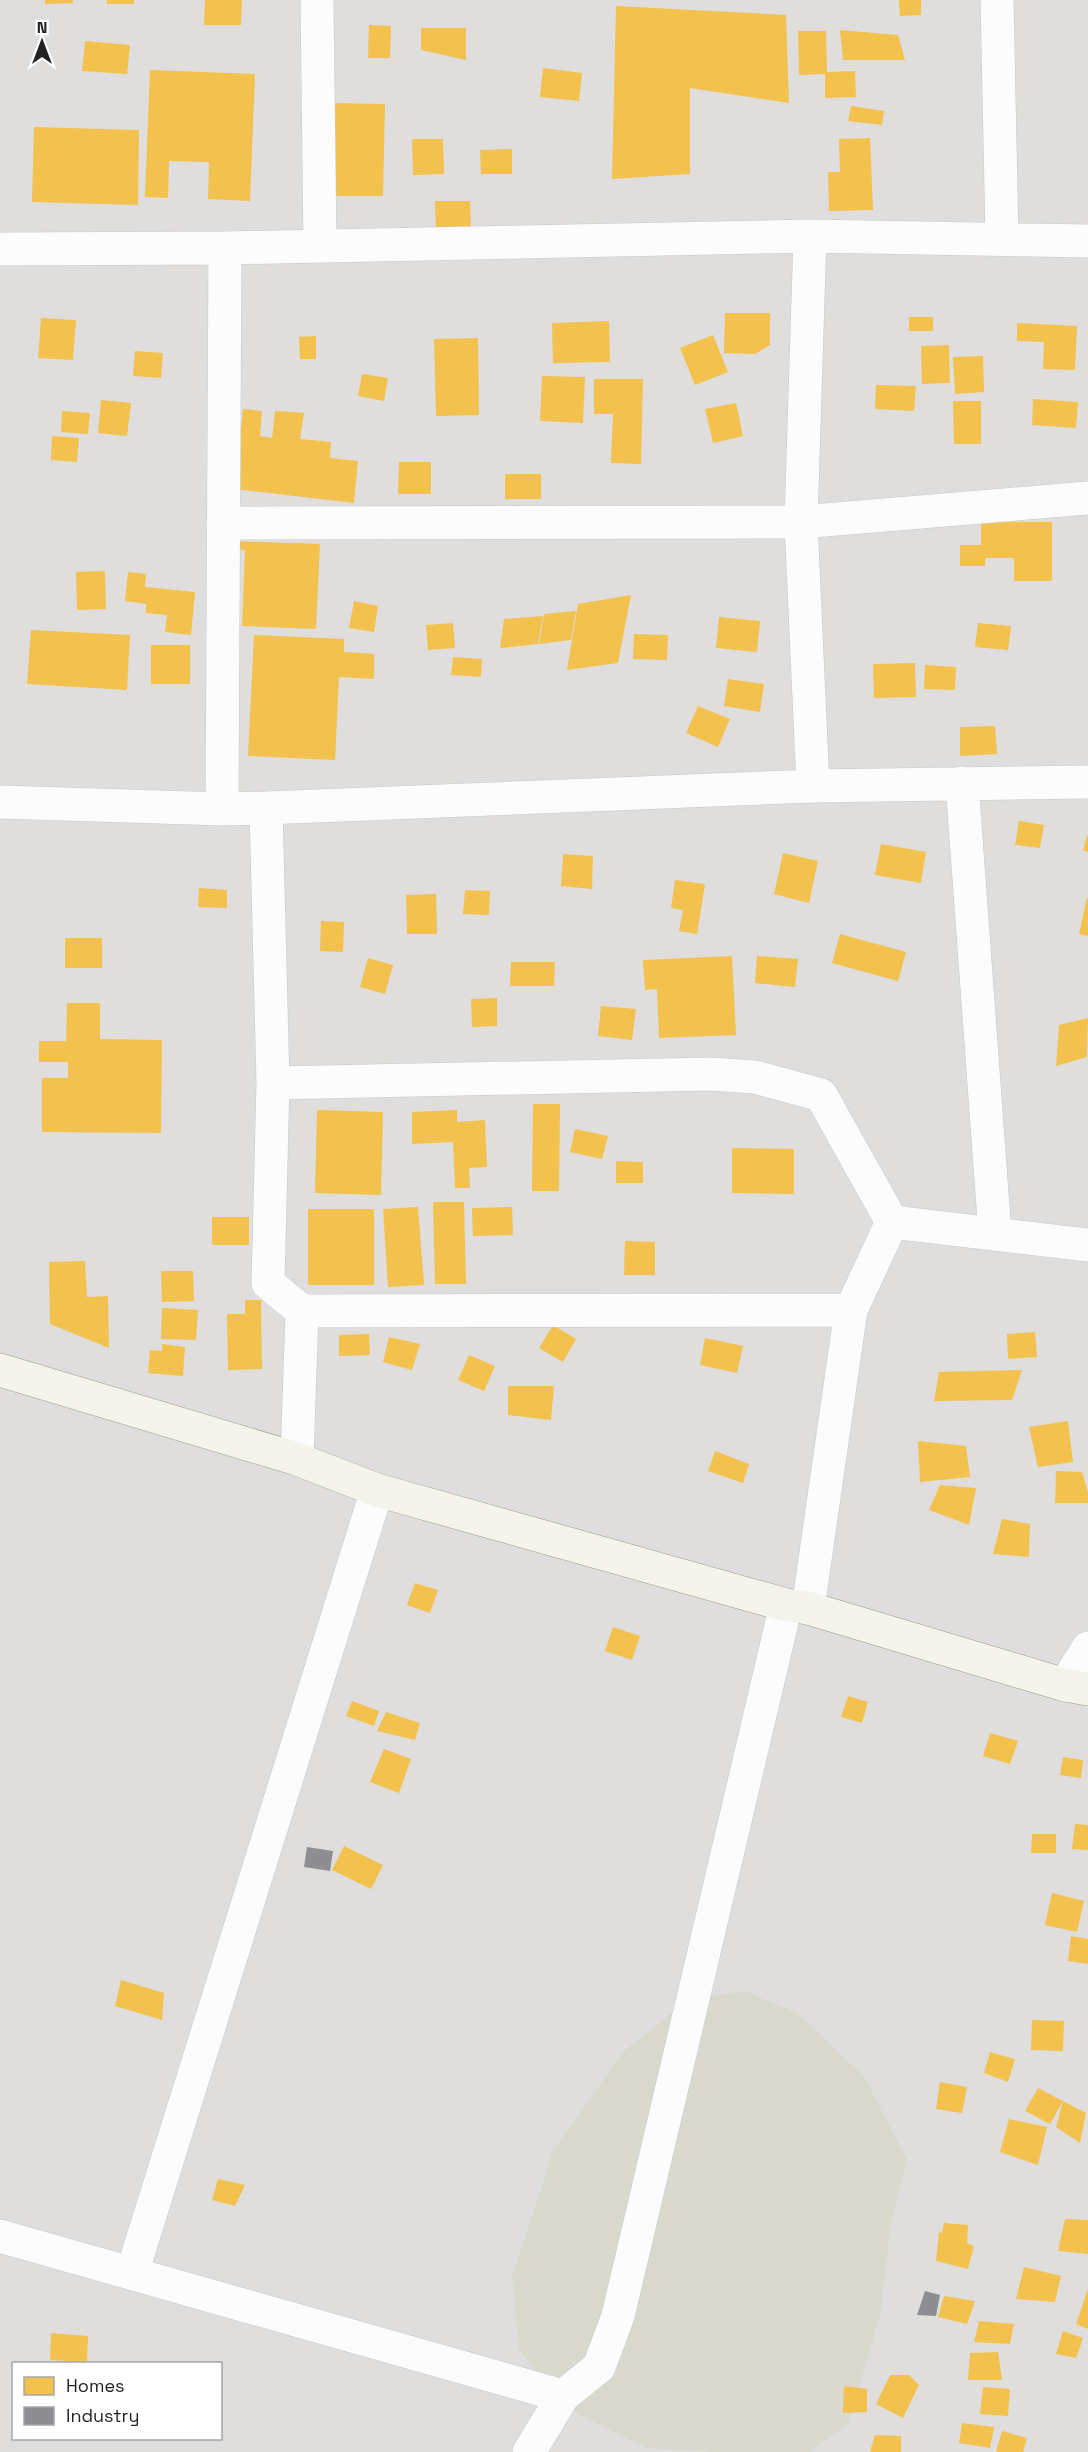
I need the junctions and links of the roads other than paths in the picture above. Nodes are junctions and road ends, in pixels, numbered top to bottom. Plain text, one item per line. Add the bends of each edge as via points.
1 (317, 0) edge
2 (997, 0) edge
3 (810, 236) junction
4 (1002, 238) junction
5 (1088, 241) edge
6 (320, 246) junction
7 (225, 248) junction
8 (0, 249) edge
9 (1088, 498) edge
10 (801, 522) junction
11 (224, 523) junction
12 (1088, 782) edge
13 (962, 783) junction
14 (813, 786) junction
15 (0, 802) edge
16 (266, 808) junction
17 (222, 809) junction
18 (273, 1083) junction
19 (892, 1222) junction
20 (995, 1234) junction
21 (1088, 1245) edge
22 (851, 1310) junction
23 (302, 1311) junction
24 (0, 1370) edge
25 (297, 1459) junction
26 (378, 1490) junction
27 (797, 1606) junction
28 (1088, 1648) edge
29 (1077, 1687) edge
30 (0, 2236) edge
31 (132, 2273) junction
32 (563, 2396) junction
33 (529, 2452) edge

1 - 6 street
2 - 4 street
3 - 4 street
3 - 6 street
3 - 10 street
4 - 5 street
6 - 7 street
7 - 8 street
7 - 11 street
9 - 10 street
10 - 11 street
10 - 14 street
11 - 17 street
12 - 13 street
13 - 14 street
13 - 20 street
14 - 16 street
15 - 17 street
16 - 17 street
16 - 18 street
18 - 19 street via 709,1074 755,1077 821,1095
18 - 23 street via 268,1283
19 - 20 street
19 - 22 street
20 - 21 street
22 - 23 street
22 - 27 street
23 - 25 street
24 - 25 street
25 - 26 street
26 - 27 street
26 - 31 street
27 - 29 street
27 - 32 street via 618,2316 599,2367
28 - 29 street
30 - 31 street
31 - 32 street
32 - 33 street

